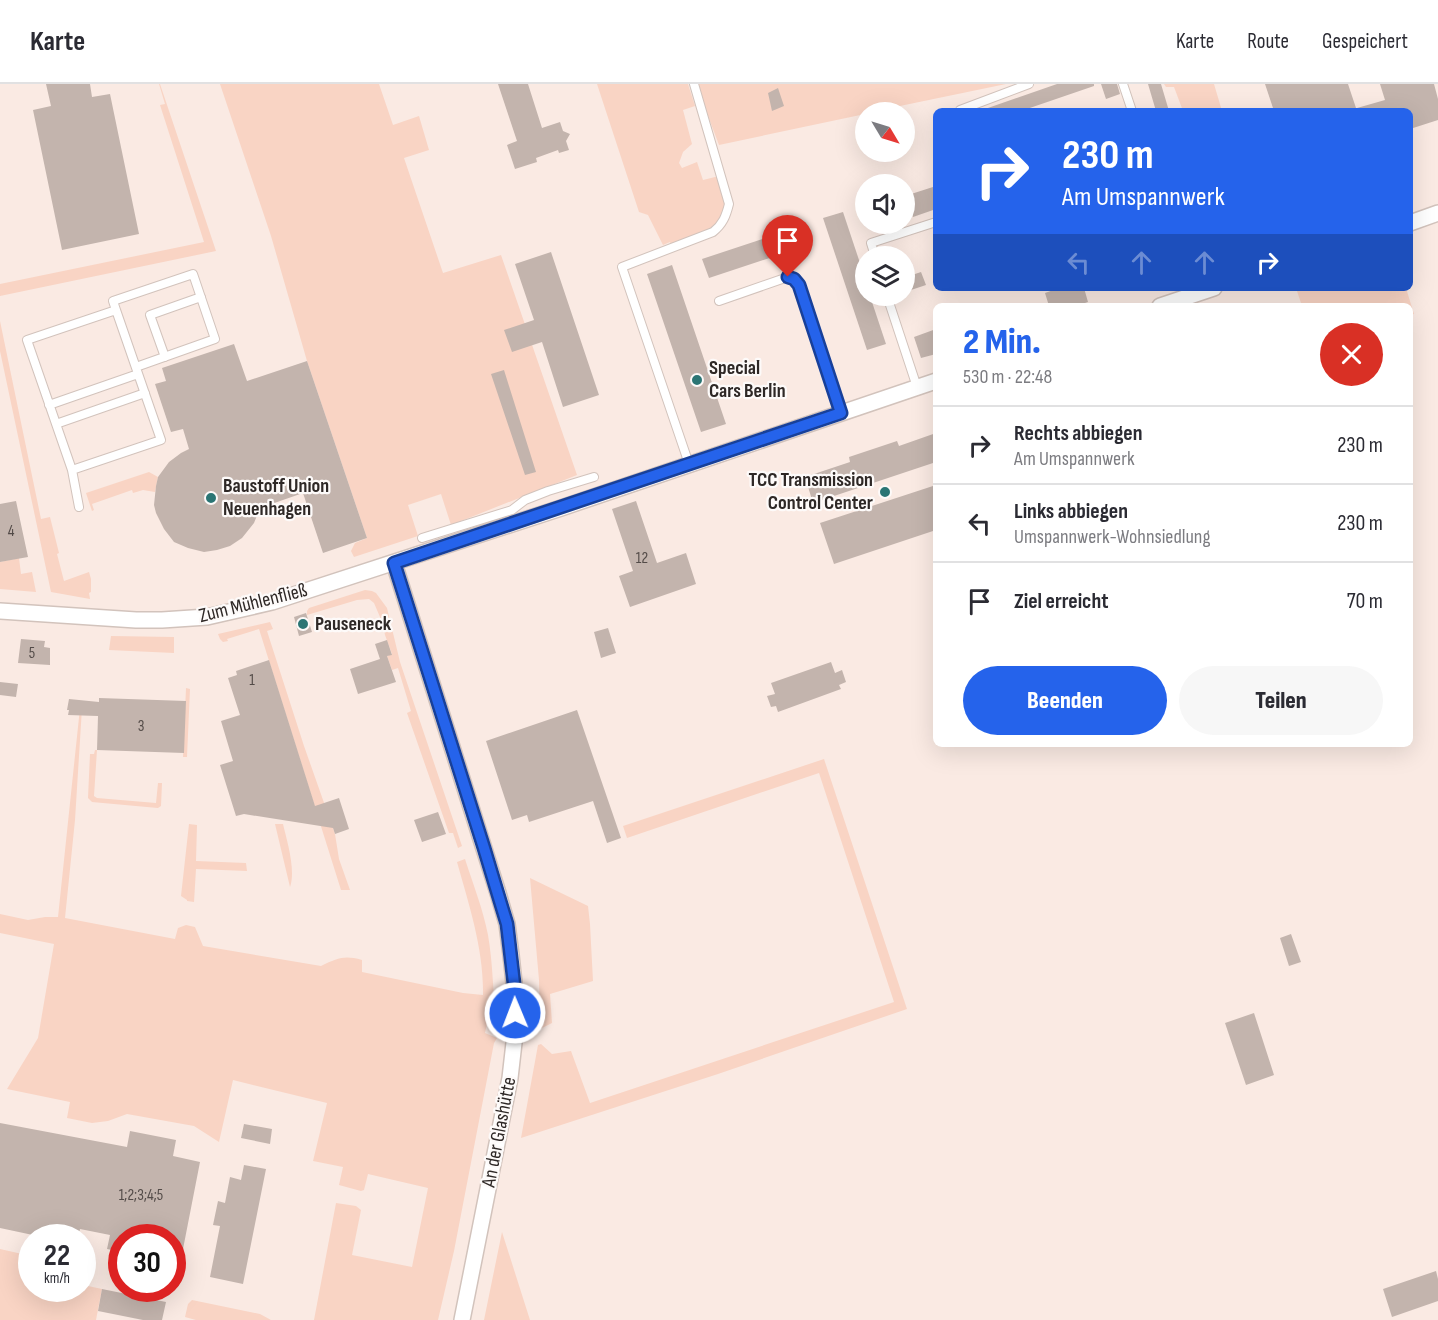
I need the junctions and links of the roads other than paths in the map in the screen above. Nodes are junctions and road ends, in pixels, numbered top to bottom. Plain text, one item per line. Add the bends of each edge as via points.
1 (694, 84) edge
2 (1029, 84) edge
3 (1123, 84) edge
4 (965, 108) edge
5 (1131, 108) edge
6 (1438, 213) edge
7 (1413, 222) edge
8 (933, 223) edge
9 (872, 246) edge
10 (1189, 292) edge
11 (201, 297) junction
12 (719, 301) dead end
13 (1166, 303) edge
14 (890, 306) edge
15 (116, 309) junction
16 (165, 357) junction
17 (137, 370) junction
18 (933, 382) edge
19 (917, 387) junction
20 (145, 393) junction
21 (49, 405) junction
22 (841, 413) junction
23 (56, 424) junction
24 (689, 464) junction
25 (72, 471) junction
26 (594, 477) dead end
27 (79, 507) dead end
28 (422, 538) dead end
29 (394, 563) junction
30 (0, 611) edge
31 (462, 1320) edge

1 - 24 lane via 729,204 726,215 713,232 622,267
2 - 4 lane
3 - 5 lane
6 - 7 street
8 - 9 lane via 871,243
10 - 13 street
11 - 15 lane via 193,274 113,302
11 - 16 lane via 215,339
11 - 16 lane via 150,315
12 - 22 lane via 788,277 794,279
14 - 19 lane
15 - 17 lane
15 - 21 lane via 27,340
16 - 17 lane
17 - 20 lane
17 - 21 lane
18 - 19 street, Zum Mühlenfließ
19 - 22 street, Zum Mühlenfließ
20 - 23 lane
20 - 25 lane via 161,440
21 - 23 lane
22 - 24 street, Zum Mühlenfließ
23 - 25 lane
24 - 29 street, Zum Mühlenfließ
25 - 27 lane
26 - 28 lane via 525,500 512,510
29 - 30 street, Zum Mühlenfließ via 272,602 207,617 136,620
29 - 31 street, An der Glashütte via 507,924 515,992 510,1078

